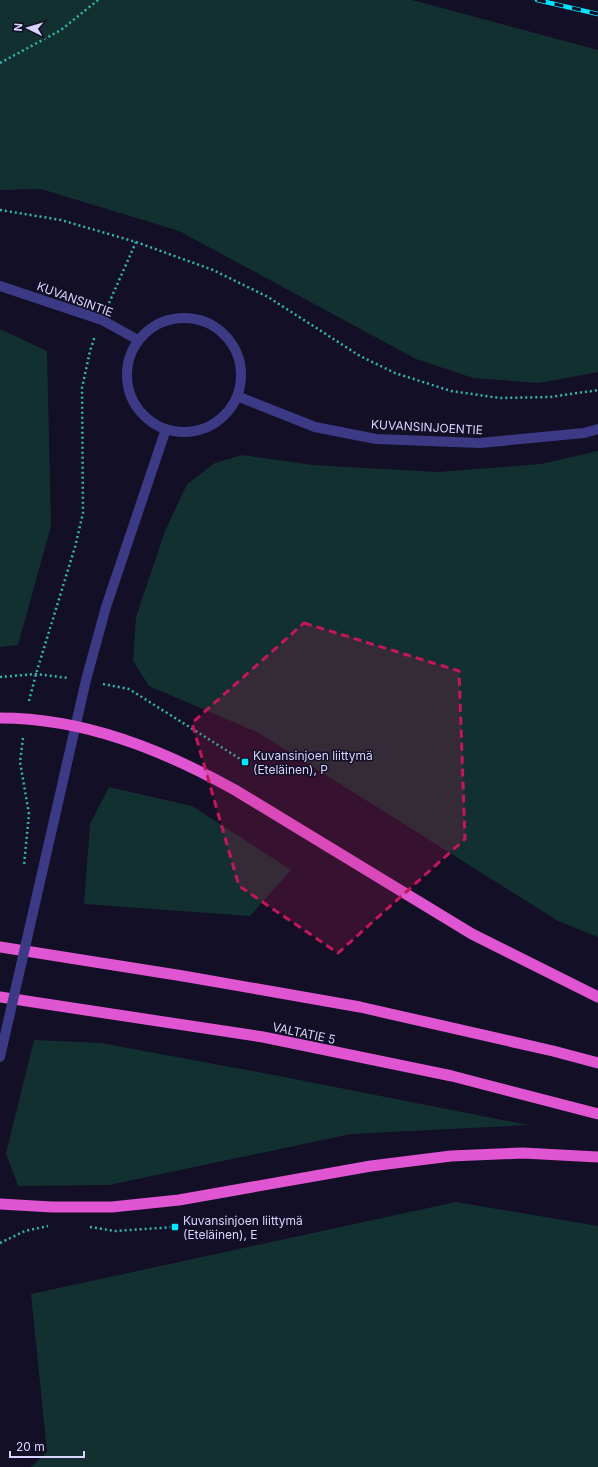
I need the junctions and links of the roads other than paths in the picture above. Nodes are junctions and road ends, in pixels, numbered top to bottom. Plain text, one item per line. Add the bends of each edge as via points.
1 (0, 286) edge
2 (138, 340) junction
3 (238, 396) junction
4 (166, 429) junction
5 (598, 429) edge
6 (0, 718) edge
7 (75, 726) junction
8 (0, 947) edge
9 (0, 997) edge
10 (598, 998) edge
11 (0, 1056) edge
12 (598, 1063) edge
13 (598, 1114) edge
14 (598, 1157) edge
15 (0, 1204) edge

1 - 2 street, KUVANSINTIE via 102,320
2 - 3 street via 151,327 168,319 186,317 204,320 220,329 232,343 239,360 242,378
2 - 4 street via 130,356 126,374 129,392 137,408 150,421
3 - 4 street via 229,411 216,422 200,430 183,432
3 - 5 street, KUVANSINJOENTIE via 315,427 376,439 480,443 584,433
4 - 7 street via 106,607
6 - 7 highway via 25,718
7 - 10 highway via 133,742 200,770 472,934
7 - 11 street, bridge
8 - 12 highway via 360,1007
9 - 13 highway, VALTATIE 5 via 263,1038 452,1076
14 - 15 highway via 523,1153 451,1156 371,1166 179,1200 112,1207

